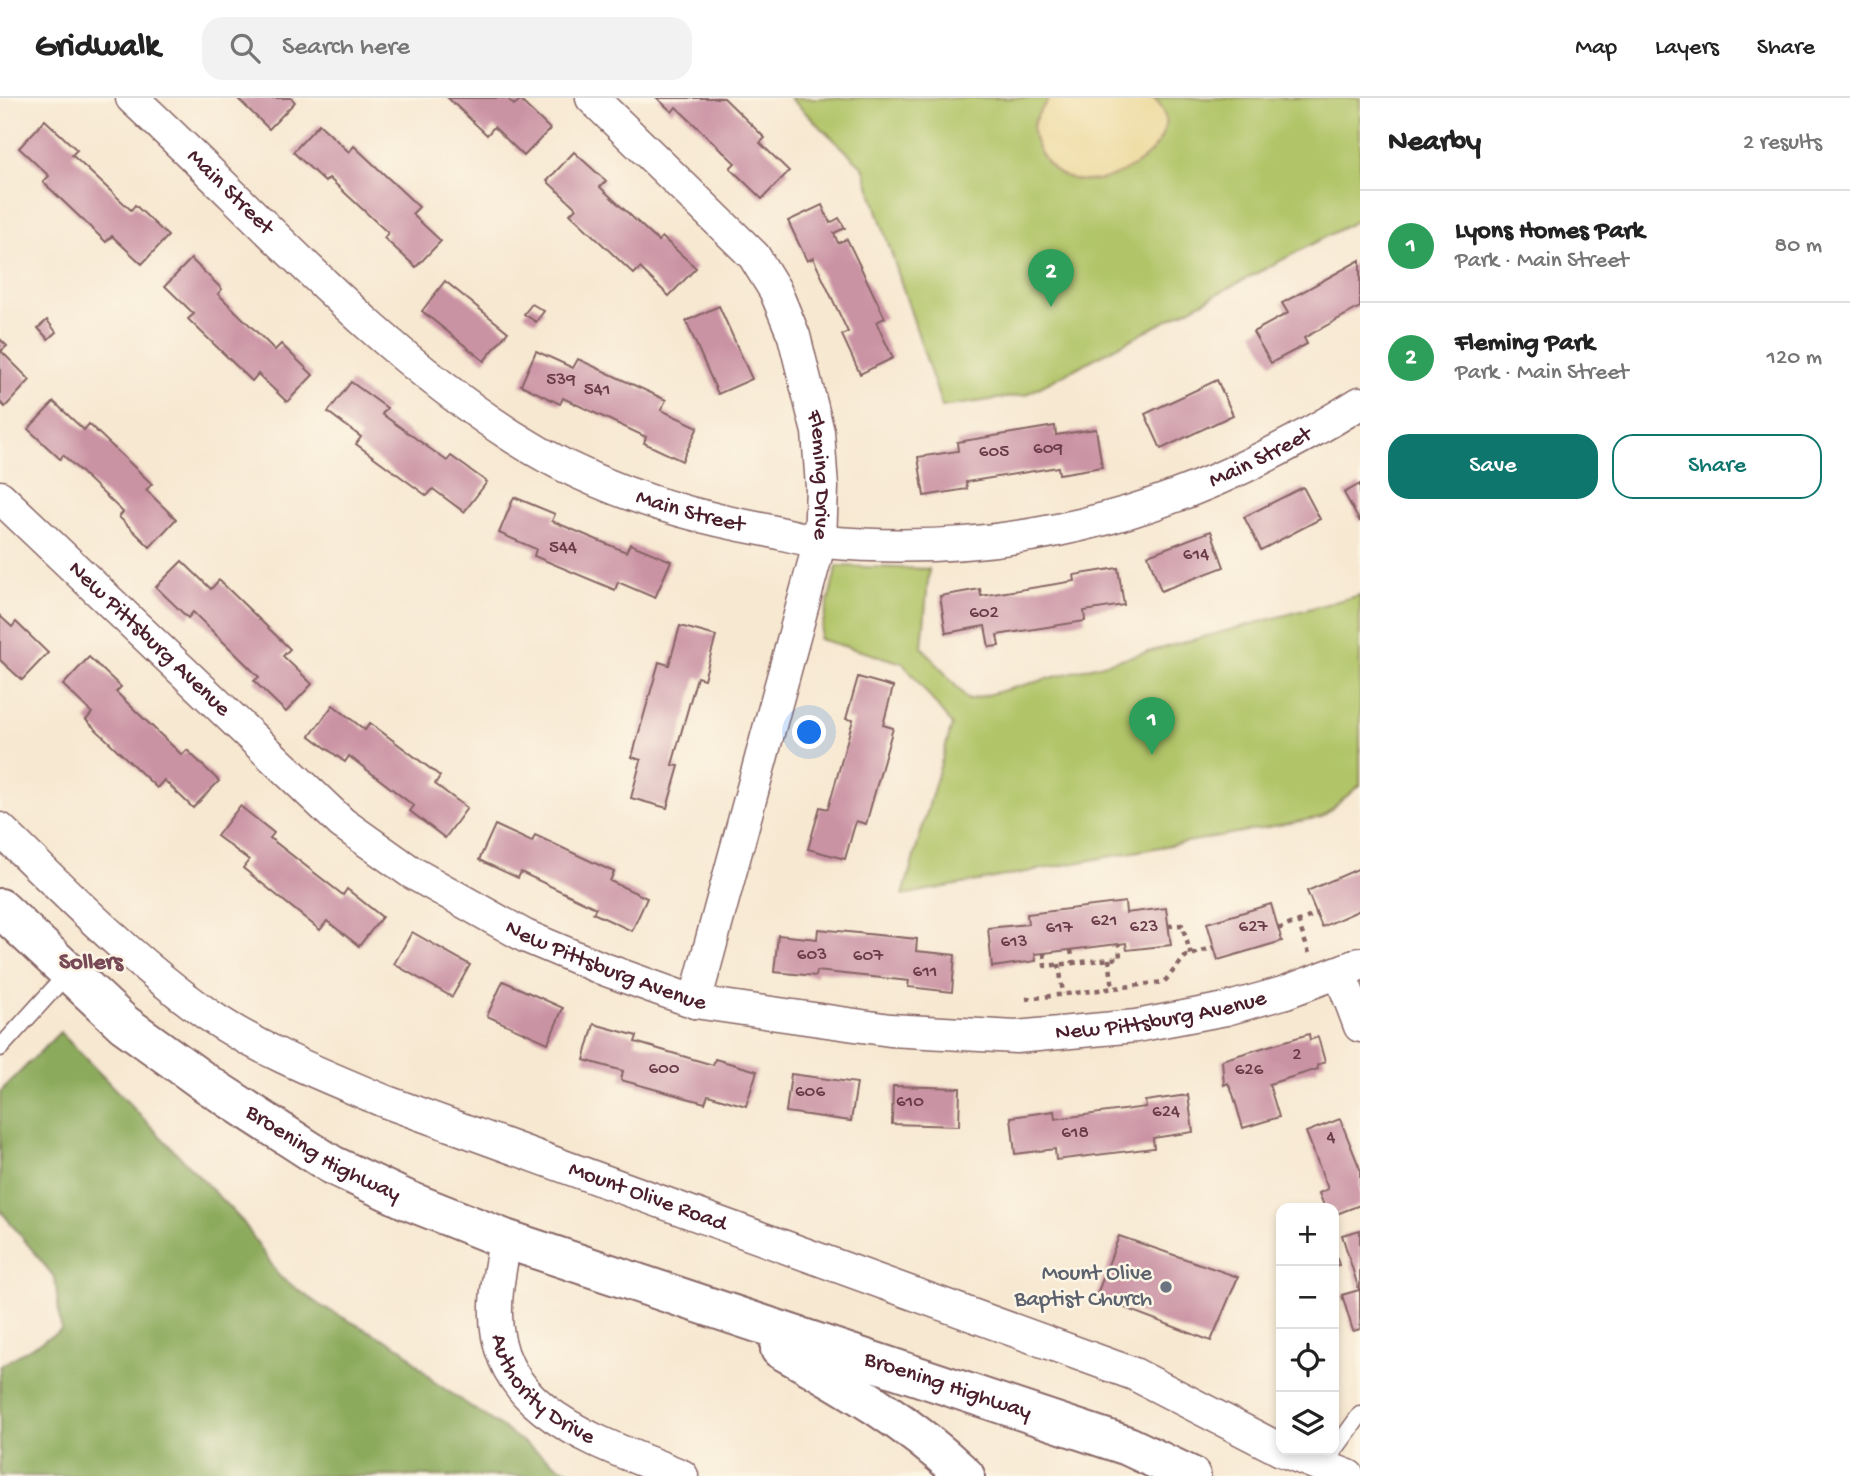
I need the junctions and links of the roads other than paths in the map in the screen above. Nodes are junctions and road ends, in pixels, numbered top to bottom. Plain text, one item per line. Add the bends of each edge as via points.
1 (132, 98) edge
2 (592, 98) edge
3 (1360, 403) edge
4 (0, 497) edge
5 (820, 541) junction
6 (0, 829) edge
7 (0, 908) edge
8 (1337, 966) edge
9 (68, 973) junction
10 (695, 1002) junction
11 (1360, 1026) edge
12 (0, 1048) edge
13 (505, 1238) junction
14 (702, 1305) junction
15 (1360, 1415) edge
16 (1335, 1471) edge
17 (682, 1476) edge
18 (965, 1476) edge
19 (1191, 1476) edge

1 - 5 street, Main Street via 407,359 512,436 627,494 699,518
2 - 5 street, Fleming Drive via 754,256 775,290 794,336 818,432
3 - 5 street, Main Street via 1308,436 1181,495 1050,534 906,547
4 - 10 street, New Pittsburg Avenue via 342,823 411,872 525,936
5 - 10 street, Fleming Drive
6 - 16 street, Mount Olive Road via 101,927 173,988 219,1021 302,1066 384,1101 1134,1374 1281,1450
7 - 9 main road, Broening Highway
8 - 10 street, New Pittsburg Avenue via 1283,993 1214,1012 1136,1026 1016,1037 890,1030
8 - 11 street
9 - 12 lane
9 - 13 main road, Broening Highway via 165,1056 332,1165
13 - 14 main road, Broening Highway
13 - 17 street, Authority Drive via 496,1308 503,1361 516,1384 567,1426
14 - 18 main road, Broening Highway via 860,1394 930,1442
14 - 19 main road, Broening Highway via 1128,1446
15 - 16 lane

